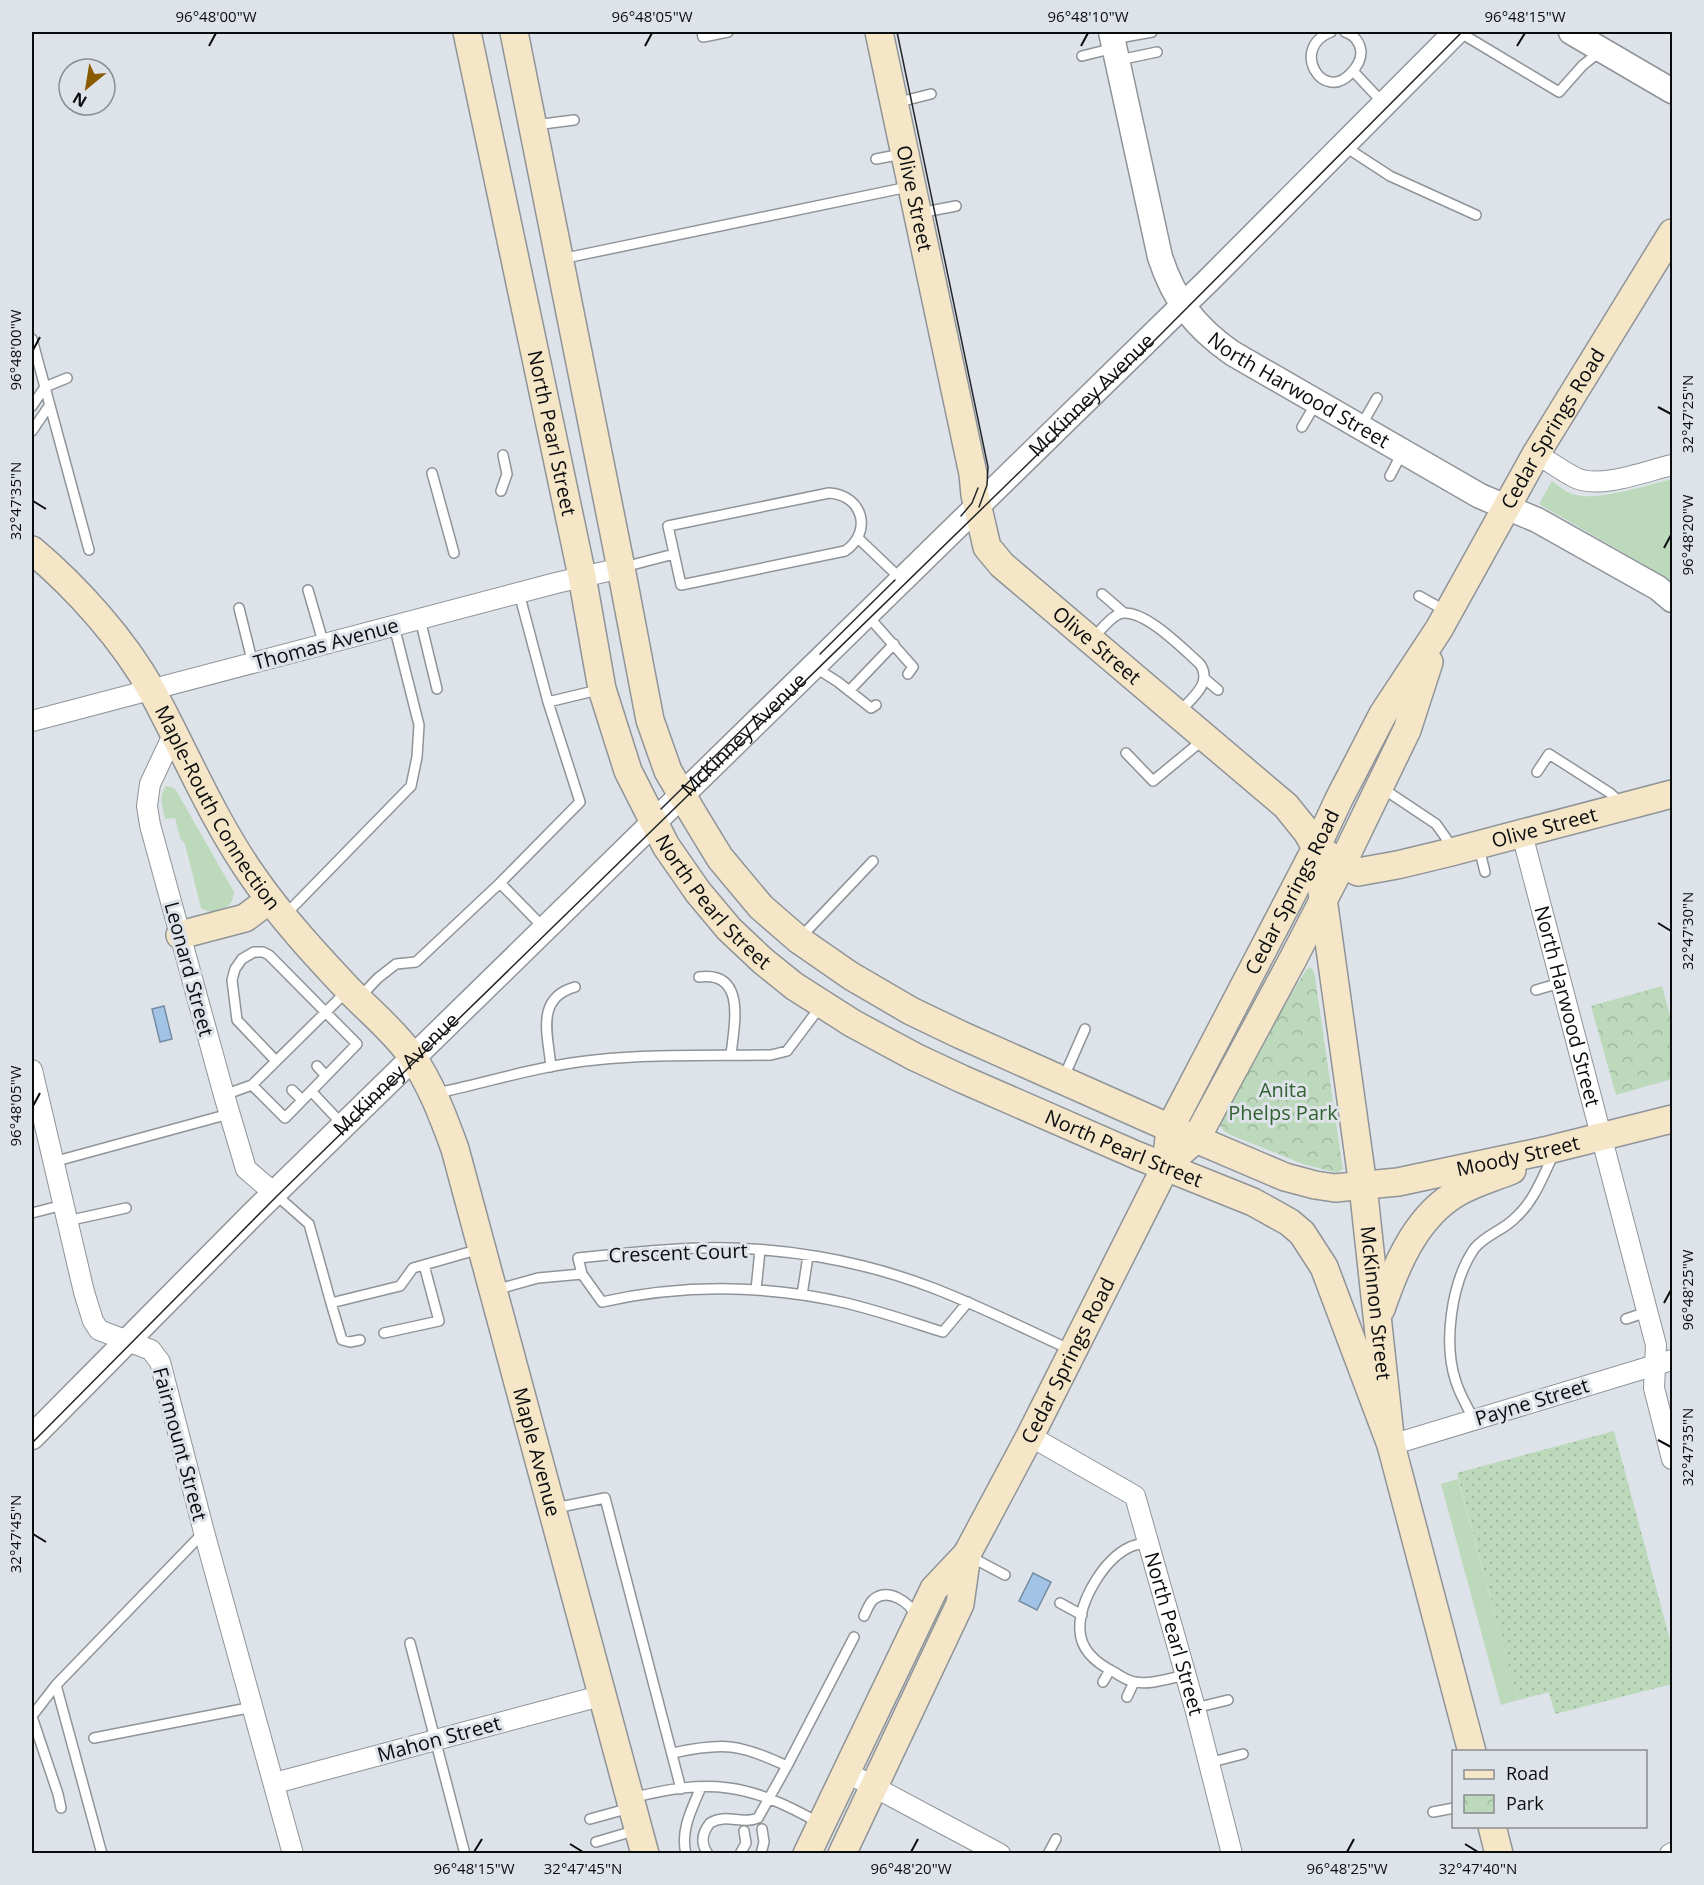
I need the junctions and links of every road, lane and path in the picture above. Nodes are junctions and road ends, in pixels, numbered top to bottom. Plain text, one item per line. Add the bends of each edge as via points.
1 (467, 32) edge
2 (514, 32) edge
3 (702, 32) edge
4 (728, 32) edge
5 (879, 32) edge
6 (1152, 32) edge
7 (1331, 32) edge
8 (1345, 32) edge
9 (1457, 32) edge
10 (1571, 32) edge
11 (1114, 45) edge
12 (1603, 50) junction
13 (1157, 52) dead end
14 (1082, 56) dead end
15 (1353, 71) junction
16 (1672, 91) edge
17 (931, 94) dead end
18 (894, 103) junction
19 (1384, 104) junction
20 (574, 120) dead end
21 (533, 125) junction
22 (1342, 145) junction
23 (904, 154) junction
24 (876, 159) dead end
25 (911, 187) junction
26 (956, 206) dead end
27 (916, 213) junction
28 (1476, 215) dead end
29 (1672, 232) edge
30 (558, 260) junction
31 (1182, 306) junction
32 (32, 339) edge
33 (67, 378) dead end
34 (45, 387) junction
35 (1377, 398) dead end
36 (1317, 401) junction
37 (32, 406) edge
38 (49, 406) junction
39 (1361, 426) junction
40 (1302, 427) dead end
41 (32, 431) edge
42 (1404, 451) junction
43 (1536, 454) junction
44 (503, 455) dead end
45 (1672, 465) edge
46 (432, 473) dead end
47 (1390, 476) dead end
48 (501, 491) dead end
49 (978, 506) junction
50 (1506, 507) junction
51 (858, 538) junction
52 (32, 550) edge
53 (89, 550) dead end
54 (454, 553) dead end
55 (674, 554) junction
56 (621, 568) junction
57 (582, 576) junction
58 (903, 580) junction
59 (308, 590) dead end
60 (519, 593) junction
61 (1102, 594) dead end
62 (1419, 596) dead end
63 (1672, 600) edge
64 (238, 608) dead end
65 (1124, 613) junction
66 (867, 615) junction
67 (420, 619) junction
68 (1444, 621) junction
69 (394, 626) junction
70 (1091, 640) junction
71 (894, 644) junction
72 (324, 645) junction
73 (253, 664) junction
74 (814, 666) junction
75 (908, 674) dead end
76 (1205, 679) junction
77 (437, 689) dead end
78 (602, 689) junction
79 (151, 690) junction
80 (1218, 690) dead end
81 (849, 691) junction
82 (548, 702) junction
83 (876, 705) dead end
84 (1178, 714) junction
85 (32, 721) edge
86 (173, 735) junction
87 (1206, 738) junction
88 (1126, 753) dead end
89 (1537, 771) dead end
90 (1672, 783) edge
91 (1379, 787) junction
92 (682, 795) junction
93 (1648, 800) edge
94 (653, 822) junction
95 (1522, 834) junction
96 (1478, 845) junction
97 (1316, 848) junction
98 (1451, 852) junction
99 (873, 861) dead end
100 (1350, 867) junction
101 (1485, 872) dead end
102 (500, 883) junction
103 (1323, 901) junction
104 (276, 908) junction
105 (545, 929) junction
106 (180, 935) junction
107 (799, 940) junction
108 (699, 977) dead end
109 (1560, 983) junction
110 (575, 987) dead end
111 (1536, 990) dead end
112 (353, 994) junction
113 (821, 1005) junction
114 (326, 1012) junction
115 (312, 1026) junction
116 (1085, 1029) dead end
117 (320, 1035) dead end
118 (294, 1044) junction
119 (334, 1050) dead end
120 (302, 1052) dead end
121 (731, 1055) junction
122 (343, 1058) junction
123 (413, 1058) junction
124 (273, 1064) junction
125 (317, 1066) dead end
126 (551, 1067) junction
127 (32, 1070) edge
128 (278, 1075) dead end
129 (326, 1076) junction
130 (1062, 1081) junction
131 (252, 1086) junction
132 (292, 1090) dead end
133 (311, 1091) junction
134 (435, 1094) junction
135 (224, 1095) junction
136 (302, 1100) junction
137 (229, 1114) junction
138 (1672, 1119) edge
139 (344, 1125) junction
140 (1659, 1127) edge
141 (1170, 1128) junction
142 (1601, 1137) junction
143 (1196, 1139) junction
144 (1550, 1149) junction
145 (53, 1162) junction
146 (1166, 1166) junction
147 (1363, 1186) junction
148 (274, 1193) junction
149 (126, 1208) dead end
150 (32, 1213) edge
151 (65, 1213) junction
152 (482, 1249) junction
153 (759, 1250) junction
154 (808, 1256) junction
155 (424, 1265) junction
156 (582, 1274) junction
157 (493, 1290) junction
158 (756, 1290) junction
159 (802, 1295) junction
160 (968, 1302) junction
161 (331, 1303) junction
162 (1647, 1312) junction
163 (1378, 1318) junction
164 (1626, 1319) dead end
165 (384, 1334) dead end
166 (126, 1340) junction
167 (360, 1340) dead end
168 (1073, 1351) junction
169 (1663, 1363) edge
170 (1474, 1420) junction
171 (1030, 1436) junction
172 (32, 1437) edge
173 (1391, 1444) junction
174 (1672, 1459) edge
175 (553, 1509) junction
176 (204, 1532) junction
177 (1148, 1542) junction
178 (967, 1554) junction
179 (1005, 1575) dead end
180 (1060, 1603) dead end
181 (1082, 1615) junction
182 (864, 1616) dead end
183 (918, 1621) junction
184 (854, 1637) dead end
185 (410, 1642) dead end
186 (1110, 1670) junction
187 (1186, 1675) junction
188 (1103, 1682) dead end
189 (1134, 1682) junction
190 (56, 1685) junction
191 (604, 1695) junction
192 (1127, 1697) dead end
193 (1228, 1700) dead end
194 (253, 1707) junction
195 (1194, 1708) junction
196 (32, 1717) edge
197 (94, 1738) dead end
198 (435, 1740) junction
199 (1471, 1750) edge
200 (673, 1753) junction
201 (1243, 1754) dead end
202 (1208, 1763) junction
203 (787, 1766) junction
204 (846, 1772) junction
205 (275, 1783) junction
206 (874, 1786) junction
207 (701, 1787) junction
208 (681, 1788) junction
209 (770, 1798) junction
210 (61, 1808) dead end
211 (1452, 1808) edge
212 (1433, 1812) dead end
213 (590, 1819) dead end
214 (637, 1822) edge
215 (821, 1825) junction
216 (1492, 1828) edge
217 (762, 1829) dead end
218 (744, 1831) dead end
219 (1056, 1839) dead end
220 (596, 1842) dead end
221 (845, 1846) edge
222 (102, 1854) edge
223 (293, 1854) edge
224 (465, 1854) edge
225 (686, 1854) edge
226 (708, 1854) edge
227 (740, 1854) edge
228 (761, 1854) edge
229 (807, 1854) edge
230 (1000, 1854) edge
231 (1048, 1854) edge
232 (1232, 1854) edge
233 (1499, 1854) edge

1 - 57 main road, North Pearl Street
2 - 21 main road, North Pearl Street
3 - 4 lane via 703,37
5 - 18 main road, Olive Street
6 - 11 lane
7 - 15 lane via 1313,48 1310,56 1314,71 1325,81 1333,82
8 - 15 lane via 1355,38 1361,51
9 - 12 lane via 1559,92
9 - 19 street, McKinney Avenue
10 - 12 street
11 - 13 lane
11 - 14 lane
11 - 31 street, North Harwood Street via 1160,257
12 - 16 street
15 - 19 lane
17 - 18 lane
18 - 23 main road, Olive Street
19 - 22 street, McKinney Avenue
20 - 21 lane
21 - 30 main road, North Pearl Street
22 - 28 lane via 1390,176
22 - 31 street, McKinney Avenue
23 - 24 lane
23 - 25 main road, Olive Street
25 - 27 main road, Olive Street
25 - 30 lane
26 - 27 lane
27 - 49 main road, Olive Street
29 - 43 main road, Cedar Springs Road
30 - 56 main road, North Pearl Street
31 - 36 street, North Harwood Street via 1212,339
31 - 49 street, McKinney Avenue
32 - 34 lane
33 - 34 lane
34 - 37 lane
34 - 38 lane
35 - 39 lane
36 - 39 street, North Harwood Street
36 - 40 lane
38 - 41 lane
38 - 53 lane
39 - 42 street, North Harwood Street
42 - 47 lane
42 - 50 street, North Harwood Street
43 - 45 street via 1591,482
43 - 50 main road, Cedar Springs Road
44 - 48 lane via 507,474
46 - 54 lane
49 - 58 street, McKinney Avenue
49 - 70 main road, Olive Street via 987,547 1002,565
50 - 63 street, North Harwood Street via 1537,520 1658,588
50 - 68 main road, Cedar Springs Road
51 - 55 lane via 853,546 836,554 681,585
51 - 55 lane via 858,509 844,496 829,493 668,526
51 - 58 lane
52 - 79 main road, Maple-Routh Connection via 88,604
55 - 56 lane
56 - 57 street, Thomas Avenue
56 - 92 main road, North Pearl Street via 650,720 668,771
57 - 60 street, Thomas Avenue
57 - 78 main road, North Pearl Street
58 - 66 street, McKinney Avenue
59 - 72 lane
60 - 67 street, Thomas Avenue
60 - 82 lane
61 - 65 lane
62 - 68 lane
64 - 73 lane
65 - 70 lane via 1116,615
65 - 76 lane via 1146,619 1200,663
66 - 71 lane
66 - 74 street, McKinney Avenue
67 - 69 street, Thomas Avenue
67 - 77 lane
68 - 91 main road, Cedar Springs Road via 1407,730
68 - 97 main road, Cedar Springs Road via 1383,714
69 - 72 street, Thomas Avenue
69 - 104 lane via 419,725 411,786
70 - 84 main road, Olive Street
71 - 75 lane via 913,667
71 - 81 lane
72 - 73 street, Thomas Avenue
73 - 79 street, Thomas Avenue
74 - 81 lane
74 - 92 street, McKinney Avenue
76 - 80 lane
76 - 84 lane
78 - 82 lane
78 - 94 main road, North Pearl Street via 628,771
79 - 85 street, Thomas Avenue
79 - 86 main road, Maple-Routh Connection
81 - 83 lane via 871,708
82 - 102 lane via 580,802
84 - 87 main road, Olive Street
86 - 104 main road, Maple-Routh Connection via 227,837
86 - 106 street, Leonard Street via 150,784 147,806
87 - 88 lane via 1153,781
87 - 97 main road, Olive Street via 1286,806
89 - 93 lane via 1549,754 1610,793
90 - 93 main road
91 - 98 lane via 1436,824
91 - 100 main road, Cedar Springs Road
92 - 94 street, McKinney Avenue
92 - 107 main road, North Pearl Street via 732,873 761,908
93 - 95 main road, Olive Street
94 - 105 street, McKinney Avenue
94 - 113 main road, North Pearl Street via 698,892 729,929 763,962
95 - 96 main road, Olive Street
95 - 109 street, North Harwood Street
96 - 98 main road, Olive Street
96 - 101 lane
97 - 100 main road, Olive Street
97 - 103 main road, McKinnon Street
97 - 141 main road, Cedar Springs Road
98 - 100 main road, Olive Street via 1397,865
99 - 107 lane
100 - 103 main road, Cedar Springs Road
102 - 105 lane
102 - 112 lane via 416,962 396,964
103 - 143 main road, Cedar Springs Road
103 - 147 main road, McKinnon Street
104 - 106 main road
104 - 112 main road, Maple-Routh Connection
105 - 123 street, McKinney Avenue
106 - 135 street, Leonard Street
107 - 130 main road, North Pearl Street via 911,1011
108 - 121 lane via 718,978 732,991 735,1000
109 - 111 lane
109 - 142 street, North Harwood Street
110 - 126 lane via 555,996 549,1005 546,1016
112 - 114 lane
112 - 123 main road, Maple-Routh Connection
113 - 121 lane via 787,1051
113 - 146 main road, North Pearl Street via 943,1071
114 - 115 lane
114 - 122 lane via 357,1044
114 - 124 lane via 269,955 254,952 242,959 232,980 237,1020
115 - 117 lane
115 - 118 lane
116 - 130 lane
118 - 120 lane
118 - 124 lane
119 - 122 lane
121 - 126 lane via 603,1059
122 - 129 lane
123 - 134 main road, Maple Avenue
123 - 139 street, McKinney Avenue
124 - 128 lane
124 - 131 lane
125 - 129 lane
126 - 134 lane
127 - 145 street, Fairmount Street
129 - 133 lane
130 - 141 main road, North Pearl Street
131 - 135 lane
131 - 136 lane via 285,1118
132 - 136 lane
133 - 136 lane
133 - 139 lane
134 - 152 main road, Maple Avenue via 455,1149
135 - 137 street, Leonard Street
137 - 145 lane
137 - 148 street, Leonard Street via 246,1169
138 - 140 main road, Moody Street
139 - 148 street, McKinney Avenue
140 - 142 main road, Moody Street
141 - 143 main road, North Pearl Street
141 - 146 main road, Cedar Springs Road
142 - 144 main road, Moody Street
142 - 162 street, North Harwood Street
143 - 146 main road, Cedar Springs Road
143 - 147 main road, North Pearl Street via 1286,1178 1335,1188
144 - 147 main road, Moody Street
144 - 163 main road via 1527,1164 1454,1195 1438,1207 1403,1255
144 - 170 lane via 1529,1203 1475,1249 1459,1281 1451,1319 1452,1361 1456,1382
145 - 151 street, Fairmount Street
146 - 168 main road, Cedar Springs Road
146 - 173 main road, North Pearl Street via 1273,1212 1307,1240 1324,1267
147 - 163 main road, McKinnon Street
148 - 161 lane via 309,1224
148 - 166 street, McKinney Avenue
149 - 151 lane
150 - 151 lane
151 - 166 street, Fairmount Street via 93,1321 99,1330
152 - 155 lane
152 - 157 main road, Maple Avenue
153 - 154 lane, Crescent Court
153 - 156 lane, Crescent Court via 664,1249 578,1258
153 - 158 lane
154 - 159 lane
154 - 160 lane, Crescent Court via 895,1275
155 - 161 lane via 413,1268 400,1286
155 - 165 lane via 439,1321
156 - 157 lane, Crescent Court via 538,1278
156 - 158 lane, Crescent Court via 602,1302 670,1291
157 - 175 main road, Maple Avenue
158 - 159 lane, Crescent Court
159 - 160 lane, Crescent Court via 943,1332
160 - 168 lane, Crescent Court
161 - 167 lane via 342,1340
162 - 164 lane
162 - 169 street, North Harwood Street
163 - 173 main road, McKinnon Street
166 - 172 street, McKinney Avenue
166 - 176 street, Fairmount Street via 151,1350 160,1362
168 - 171 main road, Cedar Springs Road
169 - 170 street, Payne Street
169 - 174 street, North Harwood Street via 1654,1388
170 - 173 street, Payne Street
171 - 177 street, North Pearl Street via 1136,1497
171 - 178 main road, Cedar Springs Road
173 - 199 main road, McKinnon Street
175 - 191 main road, Maple Avenue
175 - 200 lane via 605,1498
176 - 190 lane
176 - 194 street, Fairmount Street
177 - 181 lane via 1130,1547 1097,1578
177 - 187 street, North Pearl Street
178 - 179 lane
178 - 183 main road, Cedar Springs Road via 934,1589
178 - 206 main road, Cedar Springs Road via 960,1604
180 - 181 lane
181 - 186 lane via 1080,1632 1085,1648 1095,1661
182 - 183 lane via 872,1601 890,1594 909,1604
183 - 204 main road, Cedar Springs Road
184 - 203 lane
185 - 198 lane
186 - 188 lane
186 - 189 lane
187 - 189 lane
187 - 195 street, North Pearl Street
189 - 192 lane
190 - 196 lane
190 - 222 lane
191 - 198 street, Mahon Street
191 - 214 main road, Maple Avenue
193 - 195 lane
194 - 197 lane
194 - 205 street, Fairmount Street
195 - 202 street, North Pearl Street
196 - 210 lane
198 - 205 street, Mahon Street
198 - 224 lane
200 - 203 lane via 731,1746
200 - 208 lane
201 - 202 lane
202 - 232 street, North Pearl Street
203 - 209 lane
204 - 206 street
204 - 215 main road, Cedar Springs Road
205 - 223 street, Fairmount Street
206 - 221 main road, Cedar Springs Road
206 - 230 street
207 - 208 lane
207 - 209 lane via 720,1786
207 - 225 lane via 684,1829
208 - 214 lane
209 - 215 lane
209 - 226 lane via 758,1818 710,1822 702,1836
211 - 212 lane
213 - 214 lane
214 - 220 lane
215 - 221 main road
215 - 229 main road, Cedar Springs Road
216 - 233 main road
217 - 228 lane
218 - 227 lane via 746,1843
219 - 231 lane

